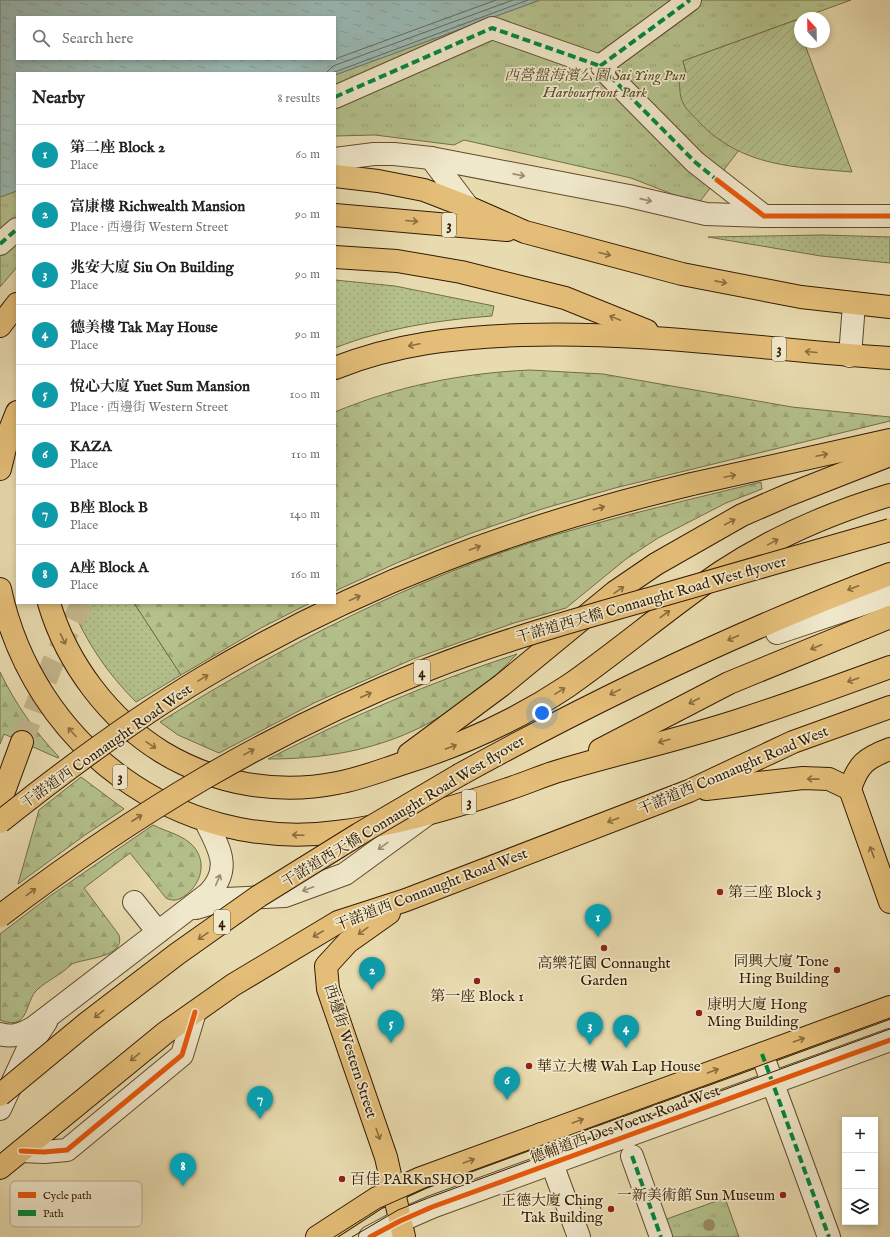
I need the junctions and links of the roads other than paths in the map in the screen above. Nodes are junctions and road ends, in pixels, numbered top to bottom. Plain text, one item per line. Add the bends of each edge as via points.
1 (690, 0) edge
2 (600, 66) junction
3 (336, 97) edge
4 (430, 158) junction
5 (336, 159) edge
6 (336, 176) edge
7 (468, 206) junction
8 (336, 216) edge
9 (764, 216) junction
10 (890, 216) edge
11 (16, 230) edge
12 (525, 232) junction
13 (0, 244) edge
14 (336, 257) edge
15 (854, 304) junction
16 (16, 305) edge
17 (890, 307) edge
18 (0, 326) edge
19 (664, 338) junction
20 (850, 356) junction
21 (890, 358) edge
22 (336, 368) edge
23 (16, 414) edge
24 (890, 440) edge
25 (890, 454) edge
26 (0, 469) edge
27 (890, 495) edge
28 (890, 530) edge
29 (890, 574) edge
30 (0, 589) edge
31 (890, 595) edge
32 (49, 604) edge
33 (890, 617) edge
34 (777, 633) dead end
35 (890, 667) edge
36 (890, 707) edge
37 (22, 742) tunnel mouth
38 (890, 749) edge
39 (388, 768) junction
40 (559, 771) junction
41 (850, 789) junction
42 (689, 791) junction
43 (1, 805) edge
44 (426, 815) junction
45 (205, 820) junction
46 (0, 822) edge
47 (406, 900) junction
48 (134, 902) dead end
49 (890, 902) edge
50 (180, 915) junction
51 (0, 916) edge
52 (158, 932) junction
53 (890, 1007) edge
54 (54, 1012) junction
55 (195, 1012) junction
56 (0, 1034) edge
57 (890, 1040) edge
58 (762, 1054) junction
59 (773, 1083) junction
60 (0, 1095) edge
61 (0, 1109) edge
62 (542, 1134) junction
63 (21, 1151) junction
64 (632, 1156) dead end
65 (552, 1163) junction
66 (0, 1168) edge
67 (393, 1189) junction
68 (402, 1229) edge
69 (317, 1237) edge
70 (370, 1237) edge
71 (579, 1237) edge
72 (661, 1237) edge
73 (829, 1237) edge

1 - 2 street
2 - 3 street via 492,28
2 - 9 street via 695,162
4 - 5 street via 374,154
4 - 7 street
4 -> 9 street via 629,196 706,214
6 - 7 main road, 3 via 378,180 424,190
7 - 12 main road, 3
8 -> 12 main road, 3
9 - 10 street
11 - 13 street
12 -> 15 main road, 3 via 682,274 801,298
19 -> 14 main road, 3 via 543,291 462,272 363,258
15 - 17 main road, 3
15 - 20 street
16 - 18 main road
20 -> 19 main road, 3
19 -> 22 main road, 3 via 562,334 452,339 382,352
20 - 21 main road, 3
23 - 26 main road
46 -> 24 main road, 干諾道西 Connaught Road West, bridge via 66,770 139,718 242,656 336,606 404,576 482,545 618,502
39 -> 25 main road via 480,702 615,592 656,564 742,516
39 -> 27 main road via 464,742 527,712 604,661 722,572 758,550 828,515
51 -> 28 main road, 干諾道西天橋 Connaught Road West flyover / 4, bridge via 93,847 201,779 263,745 372,693 483,649 551,627
29 -> 60 main road, 干諾道西天橋 Connaught Road West flyover / 4, bridge via 756,627 607,696 461,774 259,896 177,954 87,1023
45 -> 30 main road, 3 via 144,793 120,777 98,759 60,720 45,699 21,655
31 - 34 street
32 -> 39 main road via 62,637 93,689 129,728 172,758 220,778 273,788 336,784
33 -> 40 main road via 729,683
35 -> 40 main road via 742,720
36 - 42 main road, 干諾道西 Connaught Road West via 793,742
37 - 43 main road
38 - 41 main road via 872,755 862,764
40 - 44 main road, 3
41 -> 42 main road via 829,779 803,778
49 -> 41 main road
42 -> 47 main road, 干諾道西 Connaught Road West
44 -> 45 main road, 3 via 337,832 304,835 270,834 237,829
44 -> 50 street via 345,874 285,896 226,899
50 -> 45 street via 216,886 222,870 221,853
47 -> 55 main road, 干諾道西 Connaught Road West via 338,922 233,985
47 -> 67 main road, 西邊街 Western Street via 348,942 326,966 328,989 386,1157
48 - 52 street
50 - 52 street
52 - 54 street
58 -> 53 main road, 德輔道西 Des Voeux Road West
54 - 56 street via 23,1034
54 - 61 street via 35,1038
55 -> 63 main road, 干諾道西 Connaught Road West via 165,1033
55 - 63 street via 182,1055 67,1150
57 - 59 street, 德輔道西 Des Voeux Road West
58 - 59 street
62 -> 58 main road, 德輔道西 Des Voeux Road West
59 - 65 street, 德輔道西 Des Voeux Road West
59 - 73 street
62 - 65 street
67 -> 62 main road, 德輔道西 Des Voeux Road West
63 - 66 main road, 干諾道西 Connaught Road West
64 - 72 street
65 - 68 street, 德輔道西 Des Voeux Road West
65 - 71 street
67 - 68 main road, 西邊街 Western Street
67 - 69 main road, 德輔道西 Des Voeux Road West via 352,1212
68 - 70 street, 德輔道西 Des Voeux Road West

